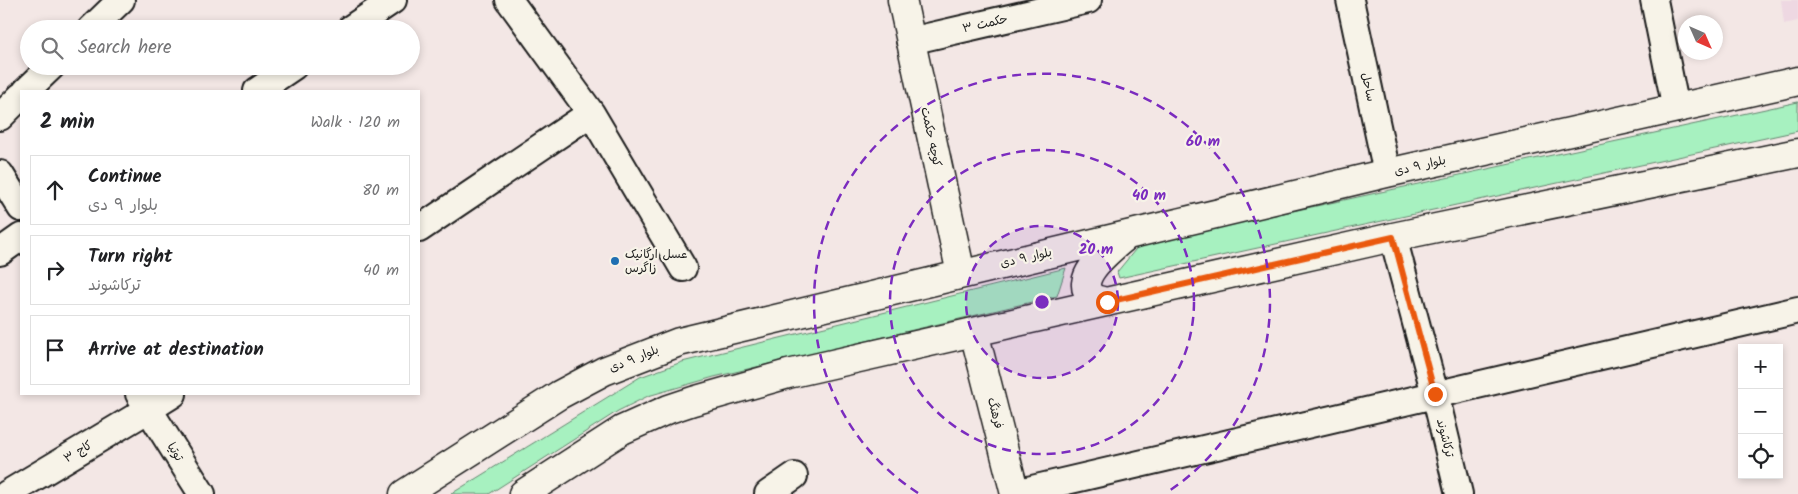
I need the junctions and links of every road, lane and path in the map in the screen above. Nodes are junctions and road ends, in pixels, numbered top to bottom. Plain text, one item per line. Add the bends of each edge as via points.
1 (121, 0) edge
2 (392, 0) edge
3 (510, 0) edge
4 (902, 0) edge
5 (1088, 0) edge
6 (1350, 0) edge
7 (1654, 0) edge
8 (100, 20) edge
9 (363, 20) edge
10 (910, 41) junction
11 (43, 75) edge
12 (281, 75) edge
13 (1798, 81) edge
14 (27, 90) edge
15 (258, 90) edge
16 (20, 97) edge
17 (1676, 108) junction
18 (591, 113) junction
19 (0, 116) edge
20 (1798, 153) edge
21 (1387, 173) junction
22 (0, 174) edge
23 (20, 206) edge
24 (420, 228) edge
25 (1128, 234) junction
26 (1393, 237) junction
27 (20, 238) edge
28 (0, 252) edge
29 (683, 268) dead end
30 (961, 274) junction
31 (1107, 302) junction
32 (1798, 310) edge
33 (974, 332) junction
34 (1435, 394) junction
35 (169, 395) edge
36 (144, 402) edge
37 (794, 476) dead end
38 (1015, 493) edge
39 (7, 494) edge
40 (202, 494) edge
41 (404, 494) edge
42 (523, 494) edge
43 (768, 494) edge
44 (1459, 494) edge

1 - 8 street
2 - 9 street
3 - 18 street
4 - 10 main road, کوچه حکمت
5 - 10 street, حکمت ۳
6 - 21 street, ساحل
7 - 17 street
10 - 30 main road, کوچه حکمت
11 - 14 street
12 - 15 street
13 - 17 main road, بلوار ۹ دی
16 - 19 street
17 - 21 main road, بلوار ۹ دی
18 - 24 street
18 - 29 street
20 - 26 main road
21 - 25 main road, بلوار ۹ دی
22 - 23 street
25 - 30 main road, بلوار ۹ دی
25 - 31 main road via 1087,275 1086,288 1092,297
26 - 31 main road
26 - 34 street, ترکاشوند
27 - 28 street
30 - 41 main road, بلوار ۹ دی via 679,342 641,356 559,395
31 - 33 main road
32 - 34 street
33 - 38 main road, فرهنگ
33 - 42 main road via 788,374 669,409 622,430
34 - 38 street
34 - 44 street, ترکاشوند
35 - 36 street, کاج ۳
36 - 39 street, کاج ۳
36 - 40 street, توتیا
37 - 43 street

